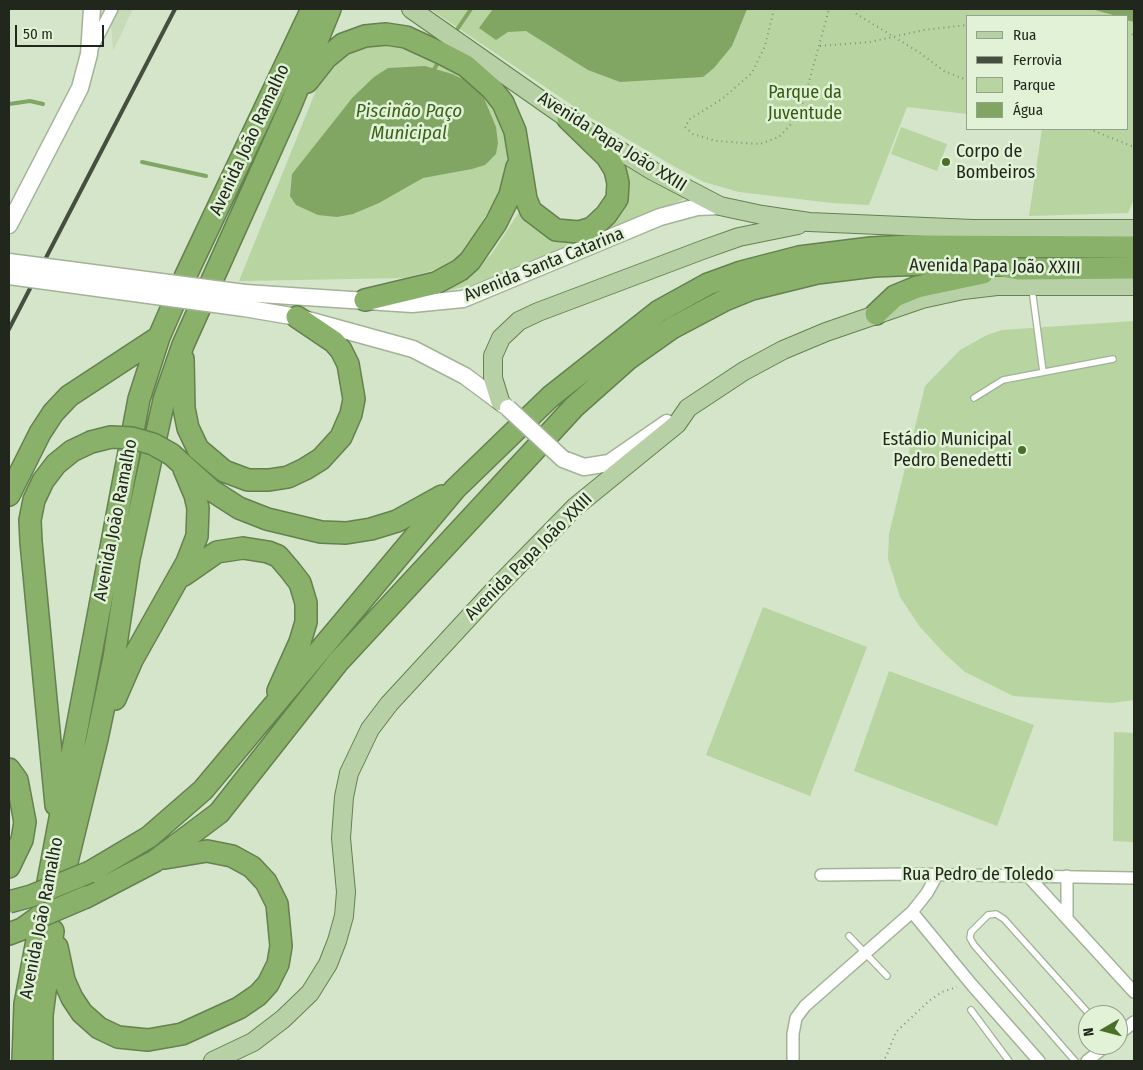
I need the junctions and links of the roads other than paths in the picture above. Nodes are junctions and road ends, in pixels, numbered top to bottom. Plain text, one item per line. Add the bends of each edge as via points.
1 (92, 9) edge
2 (112, 9) edge
3 (312, 9) edge
4 (330, 9) edge
5 (411, 9) edge
6 (89, 54) junction
7 (472, 60) junction
8 (290, 107) junction
9 (568, 119) junction
10 (519, 160) junction
11 (720, 206) junction
12 (809, 222) junction
13 (9, 225) edge
14 (1130, 227) edge
15 (1134, 247) edge
16 (9, 262) edge
17 (1134, 268) edge
18 (9, 276) edge
19 (1025, 277) junction
20 (1134, 286) edge
21 (244, 300) junction
22 (365, 300) junction
23 (876, 314) joint
24 (297, 317) junction
25 (159, 337) junction
26 (183, 345) junction
27 (1113, 359) dead end
28 (1043, 372) junction
29 (974, 398) dead end
30 (504, 405) junction
31 (688, 408) junction
32 (176, 459) junction
33 (455, 489) junction
34 (9, 495) edge
35 (176, 581) junction
36 (267, 716) junction
37 (97, 739) junction
38 (9, 769) edge
39 (58, 831) junction
40 (155, 861) junction
41 (9, 867) edge
42 (821, 875) dead end
43 (937, 875) junction
44 (1027, 875) junction
45 (1067, 876) junction
46 (1134, 878) edge
47 (9, 902) edge
48 (912, 912) junction
49 (1067, 916) junction
50 (46, 921) junction
51 (9, 924) edge
52 (9, 934) edge
53 (849, 936) dead end
54 (865, 953) junction
55 (887, 976) dead end
56 (1134, 992) edge
57 (26, 1004) junction
58 (1081, 1005) edge
59 (971, 1010) dead end
60 (9, 1041) edge
61 (23, 1061) edge
62 (42, 1061) edge
63 (213, 1061) edge
64 (794, 1061) edge
65 (1009, 1061) edge
66 (1040, 1061) edge
67 (1075, 1061) edge

1 - 6 main road
2 - 6 street
3 - 25 highway, Avenida João Ramalho
4 - 8 highway, Avenida João Ramalho
5 - 7 main road, Avenida Papa João XXIII via 431,22
6 - 13 main road via 80,88
7 - 8 highway via 406,37 386,34 365,36 344,44 313,73
7 - 9 main road, Avenida Papa João XXIII
7 - 10 highway via 503,103 515,131
8 - 26 highway, Avenida João Ramalho
9 - 10 highway via 607,157 618,183 616,198 606,216 592,228 579,232 556,230 531,211
9 - 11 main road, Avenida Papa João XXIII via 653,171
10 - 22 highway via 510,195 496,223 460,270 436,283
11 - 12 main road, Avenida Papa João XXIII
11 - 22 main road, Avenida Santa Catarina via 697,207 660,217 463,299 425,304
12 - 14 main road, Avenida Papa João XXIII via 973,229
12 - 30 main road via 731,240 519,321 501,338 493,356 493,378
15 - 33 highway, Avenida Papa João XXIII via 871,248 799,257 741,272 708,284 659,311 622,338 550,397
16 - 21 main road, bridge
17 - 19 highway, Avenida Papa João XXIII
18 - 21 main road, bridge
19 - 20 main road, Avenida Papa João XXIII
19 - 23 highway via 960,276 895,296
19 - 28 lane via 1040,342
19 - 40 highway, Avenida Papa João XXIII via 986,264 949,263 874,266 817,273 752,289 672,328 628,359 574,407 338,662 219,814
21 - 22 main road, Avenida Santa Catarina
21 - 24 main road
23 - 31 main road, Avenida Papa João XXIII via 783,350
24 - 26 highway via 341,350 348,364 354,399 341,437 321,459 288,476 248,480 224,471 198,449 188,428 184,408
24 - 30 main road via 413,349 466,376
25 - 34 highway via 82,387 58,408 40,433
25 - 39 highway, Avenida João Ramalho via 139,399
26 - 37 highway, Avenida João Ramalho via 164,400 147,475
27 - 28 lane
28 - 29 lane via 1003,380
30 - 31 main road, bridge via 563,459 584,467 609,463
31 - 63 main road, Avenida Papa João XXIII via 677,424 575,506 489,595 370,729 349,773 344,797 341,838 346,892 344,916 328,964 310,993 283,1019 253,1042
32 - 33 highway via 211,490 239,508 267,519 321,532 346,533 397,521
32 - 35 highway via 195,495 199,522 193,550
32 - 39 highway, bridge via 153,444 126,438 112,437 91,442 56,464 34,500 30,520
33 - 36 highway, Avenida Papa João XXIII
35 - 36 highway via 217,552 257,548 278,556 300,583 306,603 306,622
35 - 37 highway via 132,660
36 - 47 highway, Avenida Papa João XXIII, bridge via 203,790 177,814 120,856 90,872
37 - 50 highway, Avenida João Ramalho
38 - 41 highway via 17,780 26,822 22,840
39 - 57 highway, Avenida João Ramalho
40 - 50 highway, Avenida Papa João XXIII, bridge
40 - 50 highway via 207,851 232,856 252,867 266,882 277,904 280,924 278,964 268,984 239,1008 164,1039 118,1037 99,1028 82,1013 72,998
42 - 43 street, Rua Pedro de Toledo
43 - 44 street, Rua Pedro de Toledo
43 - 48 street
44 - 45 street, Rua Pedro de Toledo
44 - 49 street
45 - 46 street, Rua Pedro de Toledo
45 - 49 street
48 - 54 street
48 - 66 street
49 - 56 street
50 - 51 highway
50 - 52 highway
50 - 62 highway, Avenida João Ramalho
53 - 54 lane
54 - 55 lane
54 - 64 street via 805,1006 796,1018
57 - 60 highway
57 - 61 highway, Avenida João Ramalho
58 - 67 lane via 1004,919 996,914 988,915 971,932 974,945
59 - 65 lane

